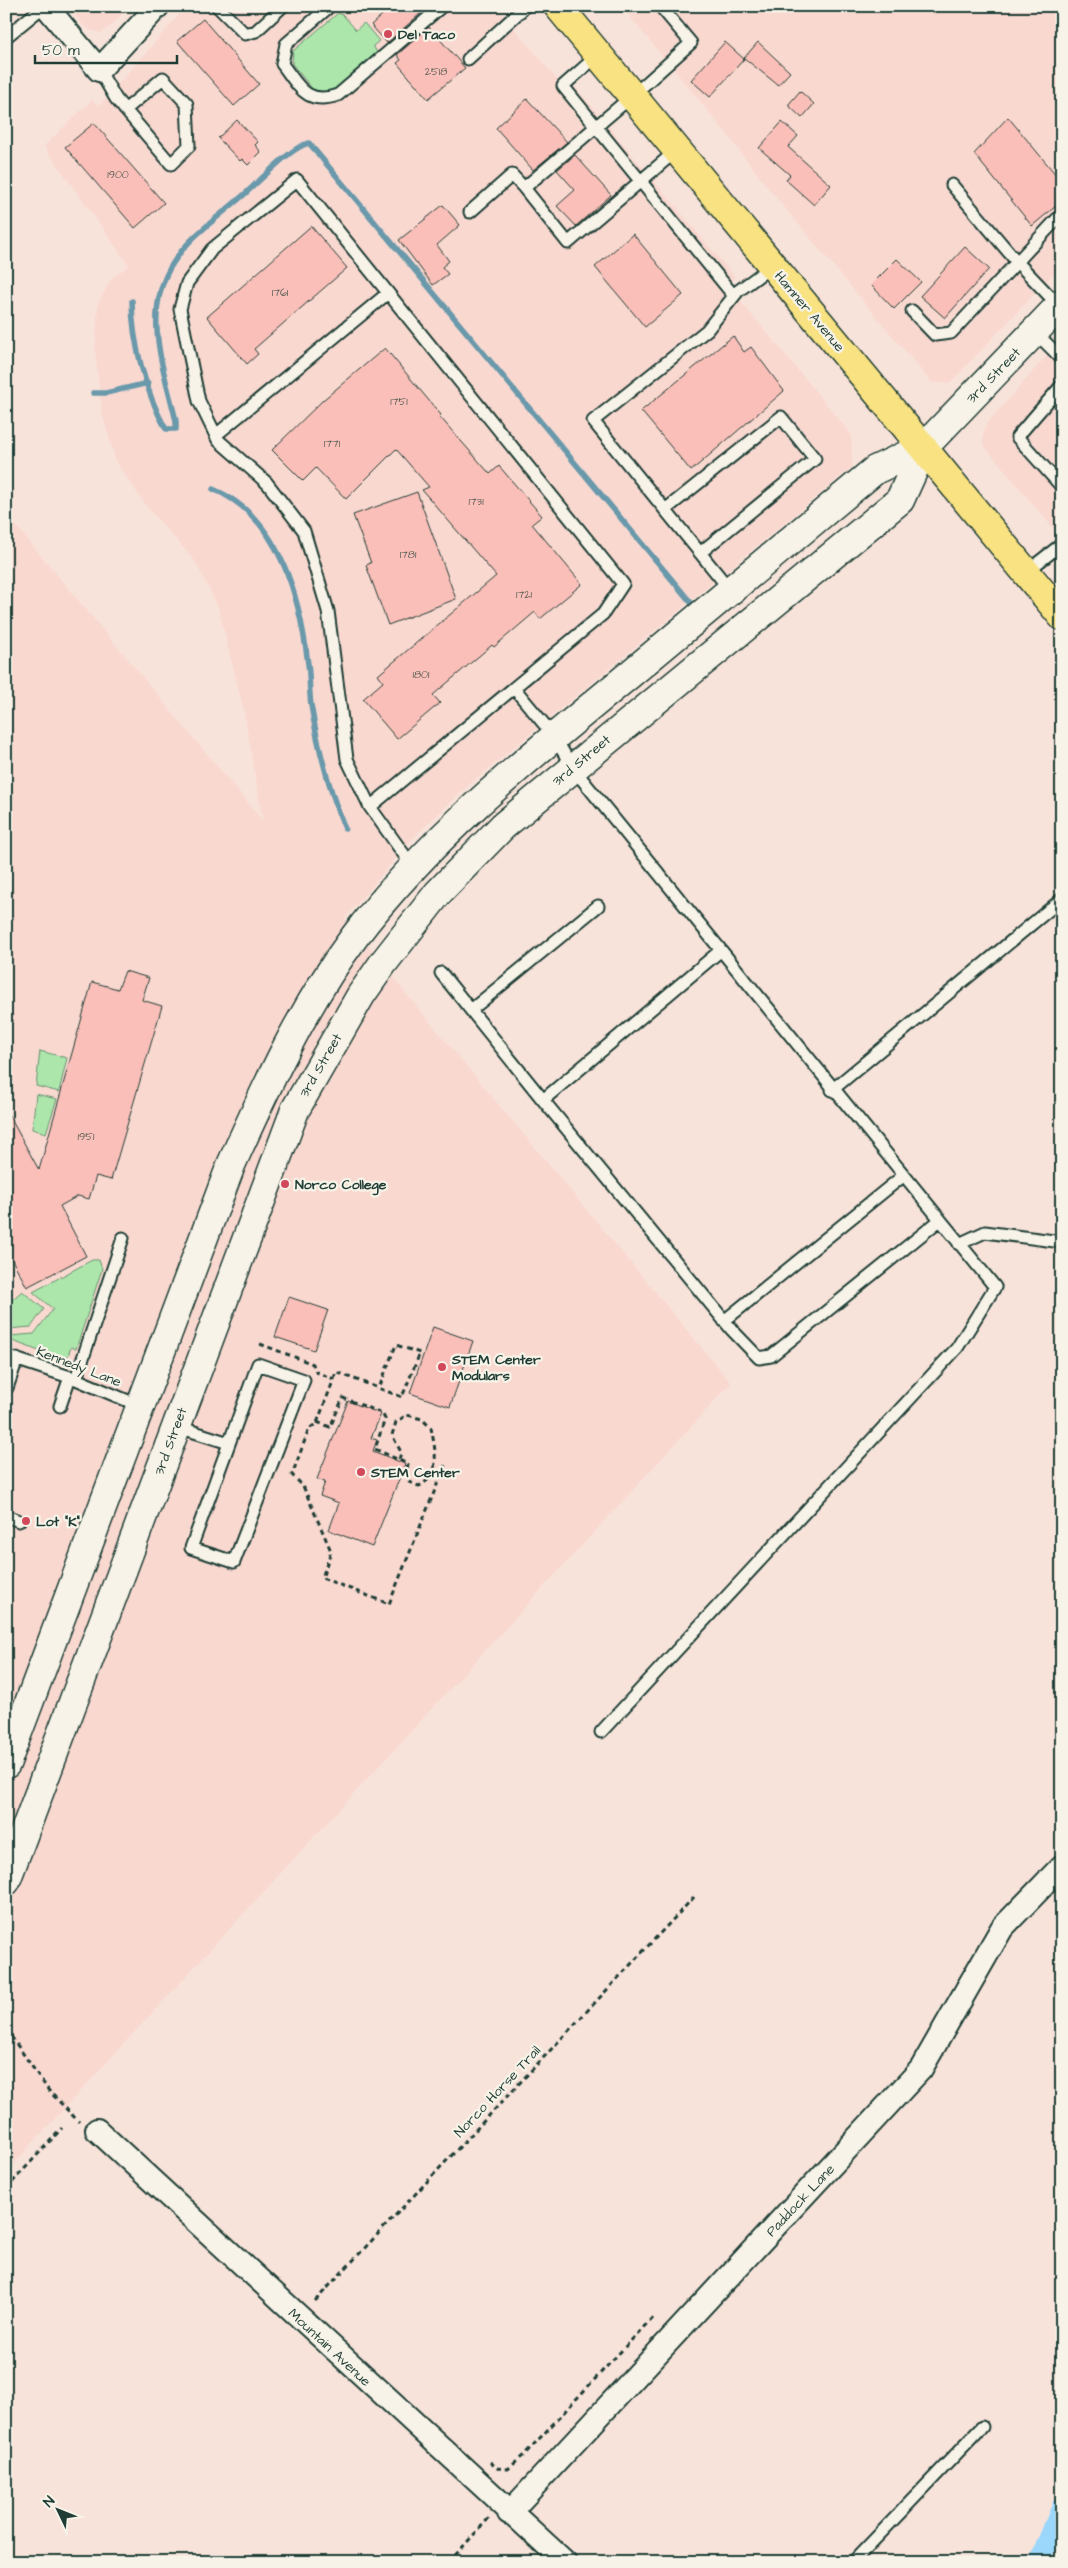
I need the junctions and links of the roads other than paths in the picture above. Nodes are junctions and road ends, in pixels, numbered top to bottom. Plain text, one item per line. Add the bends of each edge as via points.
1 (45, 6) edge
2 (158, 6) edge
3 (218, 6) edge
4 (283, 6) edge
5 (330, 6) edge
6 (442, 6) edge
7 (526, 6) edge
8 (558, 6) edge
9 (660, 6) edge
10 (6, 37) edge
11 (598, 55) junction
12 (468, 59) dead end
13 (99, 70) junction
14 (632, 96) junction
15 (125, 110) junction
16 (595, 128) junction
17 (677, 150) junction
18 (640, 182) junction
19 (952, 185) dead end
20 (524, 188) junction
21 (470, 212) dead end
22 (1057, 219) dead end
23 (1017, 262) junction
24 (772, 266) junction
25 (388, 293) junction
26 (734, 296) junction
27 (1060, 304) edge
28 (912, 311) dead end
29 (1035, 331) junction
30 (1062, 359) edge
31 (1062, 385) edge
32 (216, 435) junction
33 (924, 447) junction
34 (1059, 479) edge
35 (665, 510) junction
36 (1062, 544) edge
37 (700, 553) junction
38 (1026, 572) junction
39 (730, 591) junction
40 (1062, 616) edge
41 (514, 688) junction
42 (554, 736) junction
43 (572, 767) junction
44 (370, 808) junction
45 (413, 867) junction
46 (1062, 899) edge
47 (598, 906) dead end
48 (720, 951) junction
49 (441, 973) dead end
50 (471, 1010) junction
51 (832, 1090) junction
52 (543, 1100) junction
53 (903, 1176) junction
54 (940, 1220) junction
55 (123, 1238) dead end
56 (1062, 1242) edge
57 (959, 1244) junction
58 (724, 1321) junction
59 (12, 1357) edge
60 (73, 1378) junction
61 (7, 1388) edge
62 (60, 1406) dead end
63 (141, 1406) junction
64 (177, 1421) junction
65 (229, 1443) junction
66 (6, 1516) edge
67 (19, 1521) dead end
68 (601, 1732) dead end
69 (7, 1758) edge
70 (46, 1774) junction
71 (1062, 1866) edge
72 (6, 1881) edge
73 (97, 2130) dead end
74 (982, 2427) dead end
75 (510, 2513) junction
76 (565, 2562) edge
77 (853, 2562) edge

1 - 10 lane
1 - 13 street
2 - 13 street
3 - 4 lane via 245,34 256,31
5 - 6 lane via 286,44 282,64 313,99 338,95
7 - 12 lane
8 - 11 main road, Hamner Avenue
9 - 14 lane via 691,43
11 - 14 main road, Hamner Avenue
11 - 16 lane via 563,86
13 - 15 lane
14 - 16 lane
14 - 17 main road, Hamner Avenue
15 - 15 lane via 171,164 189,146 188,104 163,78
16 - 18 lane
16 - 20 lane
17 - 18 lane
17 - 24 main road, Hamner Avenue
18 - 20 lane via 568,243
18 - 26 lane
19 - 23 lane
20 - 21 lane via 512,175
22 - 23 lane
23 - 27 lane
23 - 28 lane via 951,333 935,335
24 - 26 lane
24 - 33 main road, Hamner Avenue
25 - 32 lane
25 - 32 lane via 297,180 212,249 187,283 180,309 199,401
25 - 41 lane via 622,584 603,614
26 - 35 lane via 707,330 593,421
27 - 29 street, 3rd Street
29 - 30 lane
29 - 33 street, 3rd Street
31 - 34 lane via 1018,437
32 - 44 lane via 268,483 304,531 328,611 347,758
33 - 38 main road, Hamner Avenue
33 - 39 street, 3rd Street via 875,470
33 - 43 street, 3rd Street via 900,500
35 - 37 lane
35 - 37 lane via 781,417 816,459
36 - 38 lane
37 - 39 lane
38 - 40 main road, Hamner Avenue
39 - 42 street, 3rd Street
41 - 42 lane
41 - 44 lane
42 - 43 lane
42 - 45 street, 3rd Street
43 - 48 lane
43 - 64 street, 3rd Street via 503,826 438,893 361,994 295,1110
44 - 45 lane
45 - 63 street, 3rd Street via 355,936 324,981 273,1071 231,1164
46 - 51 lane
47 - 50 lane
48 - 51 lane
48 - 52 lane
49 - 50 lane
50 - 52 lane
51 - 53 lane
52 - 58 lane
53 - 54 lane
53 - 58 lane
54 - 57 lane
54 - 58 lane via 771,1356 758,1358
55 - 60 lane
56 - 57 lane via 985,1232
57 - 68 lane via 995,1287 956,1348
59 - 60 lane, Kennedy Lane
59 - 61 lane
60 - 62 lane
60 - 63 lane, Kennedy Lane
63 - 69 street, 3rd Street
64 - 65 lane via 188,1430
64 - 70 street, 3rd Street
65 - 65 lane via 191,1548 234,1562 304,1380 258,1364
66 - 67 lane
69 - 70 street
70 - 72 street, 3rd Street
71 - 75 street, Paddock Lane via 1002,1928 921,2069
73 - 75 street, Mountain Avenue
74 - 77 lane
75 - 76 street, Mountain Avenue

